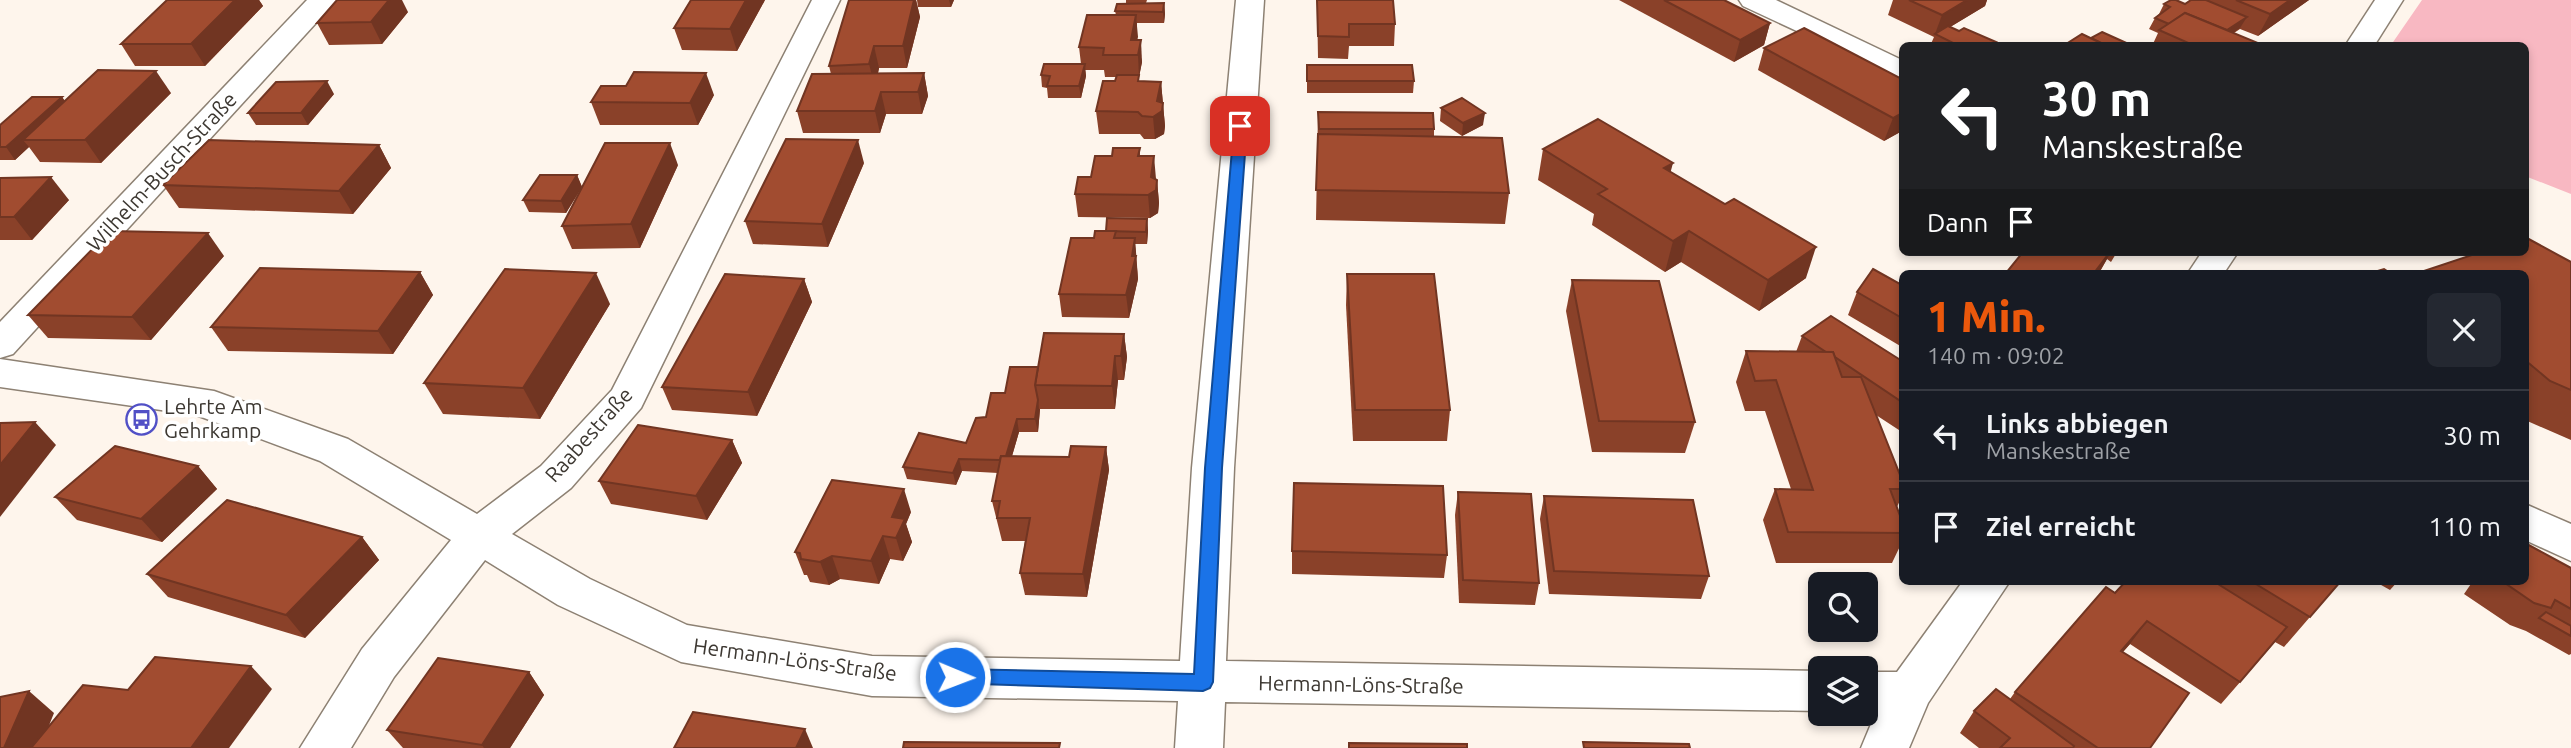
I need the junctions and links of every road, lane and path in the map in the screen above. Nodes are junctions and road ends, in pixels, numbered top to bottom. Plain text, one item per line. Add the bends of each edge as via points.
1 (323, 0) edge
2 (826, 0) edge
3 (1250, 0) edge
4 (1753, 0) edge
5 (2389, 0) edge
6 (2362, 42) edge
7 (1899, 70) edge
8 (0, 345) edge
9 (0, 373) edge
10 (2529, 522) edge
11 (481, 534) junction
12 (2571, 544) edge
13 (1984, 585) edge
14 (1203, 682) junction
15 (1808, 691) edge
16 (1887, 692) edge
17 (324, 748) edge
18 (1199, 748) edge
19 (1885, 748) edge

1 - 8 street, Wilhelm-Busch-Straße
2 - 11 street, Raabestraße via 627,398 556,477
3 - 14 street via 1213,468
4 - 7 street
5 - 6 street
9 - 11 street, Hermann-Löns-Straße via 200,401 334,450
10 - 12 street
11 - 14 street, Hermann-Löns-Straße via 574,592 681,643 872,676
11 - 17 street, Raabestraße via 377,663
13 - 16 street
14 - 15 street, Hermann-Löns-Straße
14 - 18 street
16 - 19 street

